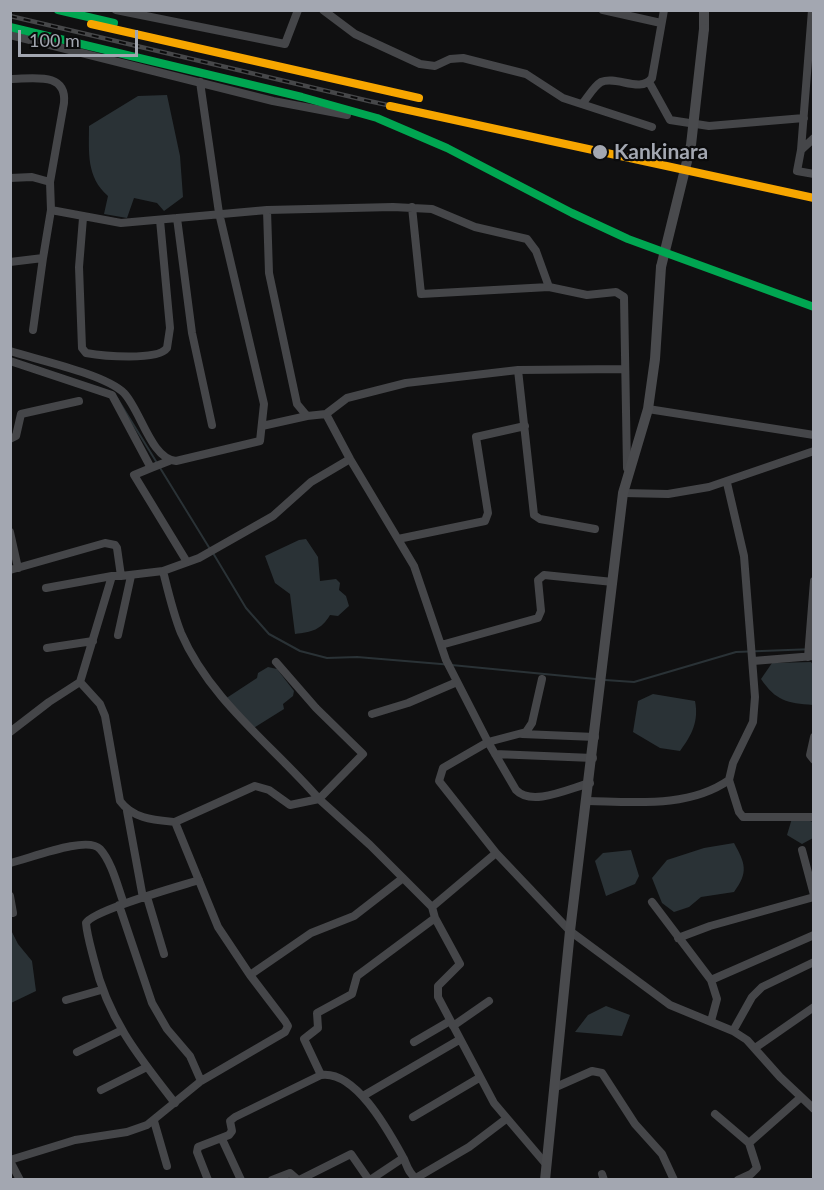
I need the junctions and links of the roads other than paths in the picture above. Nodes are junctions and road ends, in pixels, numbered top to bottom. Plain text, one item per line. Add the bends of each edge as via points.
1 (116, 10) edge
2 (298, 10) edge
3 (323, 10) edge
4 (603, 10) edge
5 (664, 10) edge
6 (704, 10) edge
7 (812, 10) edge
8 (661, 23) junction
9 (10, 34) edge
10 (10, 79) edge
11 (200, 82) junction
12 (649, 82) junction
13 (582, 104) junction
14 (347, 115) dead end
15 (804, 118) junction
16 (652, 127) dead end
17 (813, 138) edge
18 (801, 150) junction
19 (813, 174) edge
20 (10, 178) edge
21 (50, 182) junction
22 (412, 207) junction
23 (51, 210) junction
24 (267, 210) junction
25 (219, 213) junction
26 (83, 218) junction
27 (177, 218) junction
28 (160, 220) junction
29 (43, 258) junction
30 (10, 262) edge
31 (549, 287) junction
32 (33, 330) dead end
33 (10, 351) edge
34 (10, 361) edge
35 (624, 369) junction
36 (518, 370) junction
37 (79, 401) dead end
38 (648, 409) junction
39 (326, 414) junction
40 (307, 416) junction
41 (212, 425) dead end
42 (262, 426) junction
43 (525, 426) junction
44 (813, 435) edge
45 (10, 439) edge
46 (813, 451) edge
47 (350, 459) junction
48 (169, 461) junction
49 (151, 468) junction
50 (627, 473) junction
51 (727, 483) junction
52 (623, 493) junction
53 (596, 529) dead end
54 (10, 532) edge
55 (398, 539) junction
56 (187, 562) junction
57 (14, 569) edge
58 (163, 571) junction
59 (117, 576) junction
60 (131, 576) junction
61 (813, 581) edge
62 (613, 582) junction
63 (46, 588) dead end
64 (118, 635) dead end
65 (93, 641) junction
66 (441, 645) junction
67 (47, 648) dead end
68 (810, 653) edge
69 (752, 655) junction
70 (276, 662) dead end
71 (542, 680) dead end
72 (80, 682) junction
73 (457, 682) junction
74 (372, 714) dead end
75 (10, 732) edge
76 (521, 734) junction
77 (595, 737) junction
78 (813, 737) edge
79 (488, 742) junction
80 (495, 754) junction
81 (593, 758) junction
82 (813, 760) edge
83 (729, 780) junction
84 (590, 783) junction
85 (319, 799) junction
86 (588, 801) junction
87 (127, 811) junction
88 (813, 817) edge
89 (176, 822) junction
90 (802, 850) dead end
91 (496, 853) junction
92 (10, 863) edge
93 (403, 878) junction
94 (199, 880) junction
95 (10, 896) edge
96 (813, 896) edge
97 (145, 898) junction
98 (651, 902) dead end
99 (122, 905) junction
100 (432, 907) junction
101 (13, 913) dead end
102 (435, 918) junction
103 (570, 931) junction
104 (813, 935) edge
105 (678, 938) junction
106 (164, 954) dead end
107 (813, 962) edge
108 (250, 975) junction
109 (711, 980) junction
110 (101, 990) junction
111 (66, 1000) dead end
112 (489, 1001) dead end
113 (813, 1007) edge
114 (711, 1021) junction
115 (451, 1024) junction
116 (120, 1031) junction
117 (733, 1031) junction
118 (459, 1040) junction
119 (414, 1042) dead end
120 (755, 1048) junction
121 (77, 1052) dead end
122 (147, 1067) junction
123 (321, 1075) junction
124 (479, 1078) junction
125 (201, 1081) junction
126 (556, 1087) junction
127 (101, 1090) dead end
128 (363, 1096) junction
129 (800, 1098) junction
130 (175, 1103) junction
131 (813, 1109) edge
132 (715, 1114) dead end
133 (413, 1117) dead end
134 (506, 1119) junction
135 (154, 1121) junction
136 (222, 1138) junction
137 (749, 1143) junction
138 (403, 1158) junction
139 (10, 1161) edge
140 (545, 1163) junction
141 (167, 1166) dead end
142 (20, 1179) edge
143 (208, 1179) edge
144 (241, 1179) edge
145 (272, 1179) edge
146 (298, 1179) edge
147 (370, 1179) edge
148 (545, 1179) edge
149 (674, 1179) edge
150 (738, 1179) edge

1 - 2 street via 285,44
3 - 13 street via 355,34 420,64 435,66 456,58 470,59 526,74 556,95
4 - 8 street
5 - 8 street
6 - 38 main road, bridge via 691,145 661,267
7 - 15 street
8 - 12 street
9 - 11 street
10 - 21 street via 45,78 59,83 64,90
11 - 14 street
11 - 25 street
12 - 13 street via 600,82
12 - 15 street via 670,120 709,126
13 - 16 street
15 - 18 street
17 - 18 street
18 - 19 street via 797,171
20 - 21 street via 32,177
21 - 23 street
22 - 24 street
22 - 31 street via 447,213 475,227 527,239 536,251
22 - 31 street via 421,294
23 - 26 street
23 - 29 street
24 - 25 street
24 - 40 street via 266,255 271,287 297,404
25 - 27 street
25 - 42 street via 263,397
26 - 28 street via 121,223
26 - 28 street via 79,267 82,348 86,353 116,356 160,355 167,348 170,328
27 - 28 street
27 - 41 street via 192,333
29 - 30 street
29 - 32 street
31 - 35 street via 587,295 621,294
33 - 48 street via 115,385 130,400 159,453
34 - 49 street via 112,394
35 - 36 street
35 - 50 street
36 - 39 street via 394,385 347,398
36 - 43 street
37 - 45 street via 21,414 16,436
38 - 44 street
38 - 50 main road
39 - 40 street
39 - 47 street
40 - 42 street
42 - 48 street via 261,438 256,443
43 - 53 street via 534,515
43 - 55 street via 476,437 488,513 485,521
46 - 51 street
47 - 55 street
47 - 56 street via 311,482 273,516
48 - 49 street
49 - 56 street via 134,475
50 - 52 main road
51 - 52 street via 668,494
51 - 69 street via 744,556
52 - 62 main road
54 - 57 street
55 - 66 street via 421,582
56 - 58 street
57 - 59 street via 110,543 117,548
58 - 60 street
58 - 85 street via 181,632 208,678 236,714
59 - 60 street
59 - 63 street
59 - 65 street
60 - 64 street
61 - 68 street
62 - 66 street via 544,575 538,580 538,618
62 - 77 main road
65 - 67 street
65 - 72 street
66 - 73 street
68 - 69 street
69 - 83 street via 753,722
70 - 85 street via 363,754
71 - 76 street via 532,723
72 - 75 street
72 - 87 street via 100,704 105,716 118,795
73 - 74 street
73 - 79 street
76 - 77 street
76 - 79 street
77 - 81 main road
78 - 82 street
79 - 80 street
79 - 91 street via 443,768 439,777
80 - 81 street
80 - 84 street via 516,790 525,797
81 - 84 main road
83 - 86 street via 681,800
83 - 88 street via 743,817
84 - 86 main road
85 - 89 street via 290,805 269,790 255,786
85 - 93 street
86 - 103 main road
87 - 89 street
87 - 97 street
89 - 94 street
90 - 96 street
91 - 100 street
91 - 103 street
92 - 99 street via 92,844 105,857
93 - 100 street
93 - 108 street via 354,916 311,933
94 - 97 street
94 - 108 street via 218,927
95 - 101 street
96 - 105 street
97 - 99 street
97 - 106 street
98 - 105 street
99 - 110 street via 86,923
99 - 125 street via 152,1003 166,1029 190,1056
100 - 102 street
102 - 115 street via 459,964 437,989
102 - 123 street via 357,976 352,994 317,1012 318,1028 304,1039
103 - 114 street via 670,1005
103 - 126 main road
104 - 109 street
105 - 109 street
107 - 117 street via 762,987
108 - 125 street via 287,1029
109 - 114 street via 717,999
110 - 111 street
110 - 116 street
112 - 115 street
113 - 120 street
114 - 117 street
115 - 118 street
115 - 119 street
116 - 121 street
116 - 122 street
117 - 120 street
118 - 124 street
118 - 128 street
120 - 129 street
122 - 127 street
122 - 130 street
123 - 128 street via 344,1079
123 - 136 street via 230,1119 231,1133
124 - 133 street
124 - 134 street
125 - 130 street
126 - 140 main road
126 - 149 street via 592,1071 602,1073 635,1124 662,1154
128 - 138 street
129 - 131 street
129 - 137 street
130 - 135 street
132 - 137 street
134 - 138 street via 469,1147 416,1178
134 - 140 street
135 - 139 street via 127,1132 75,1140
135 - 141 street
136 - 143 street via 197,1149
136 - 144 street
137 - 150 street via 757,1168
138 - 147 street
139 - 142 street
140 - 148 main road
145 - 146 street via 290,1173
146 - 147 street via 351,1154

